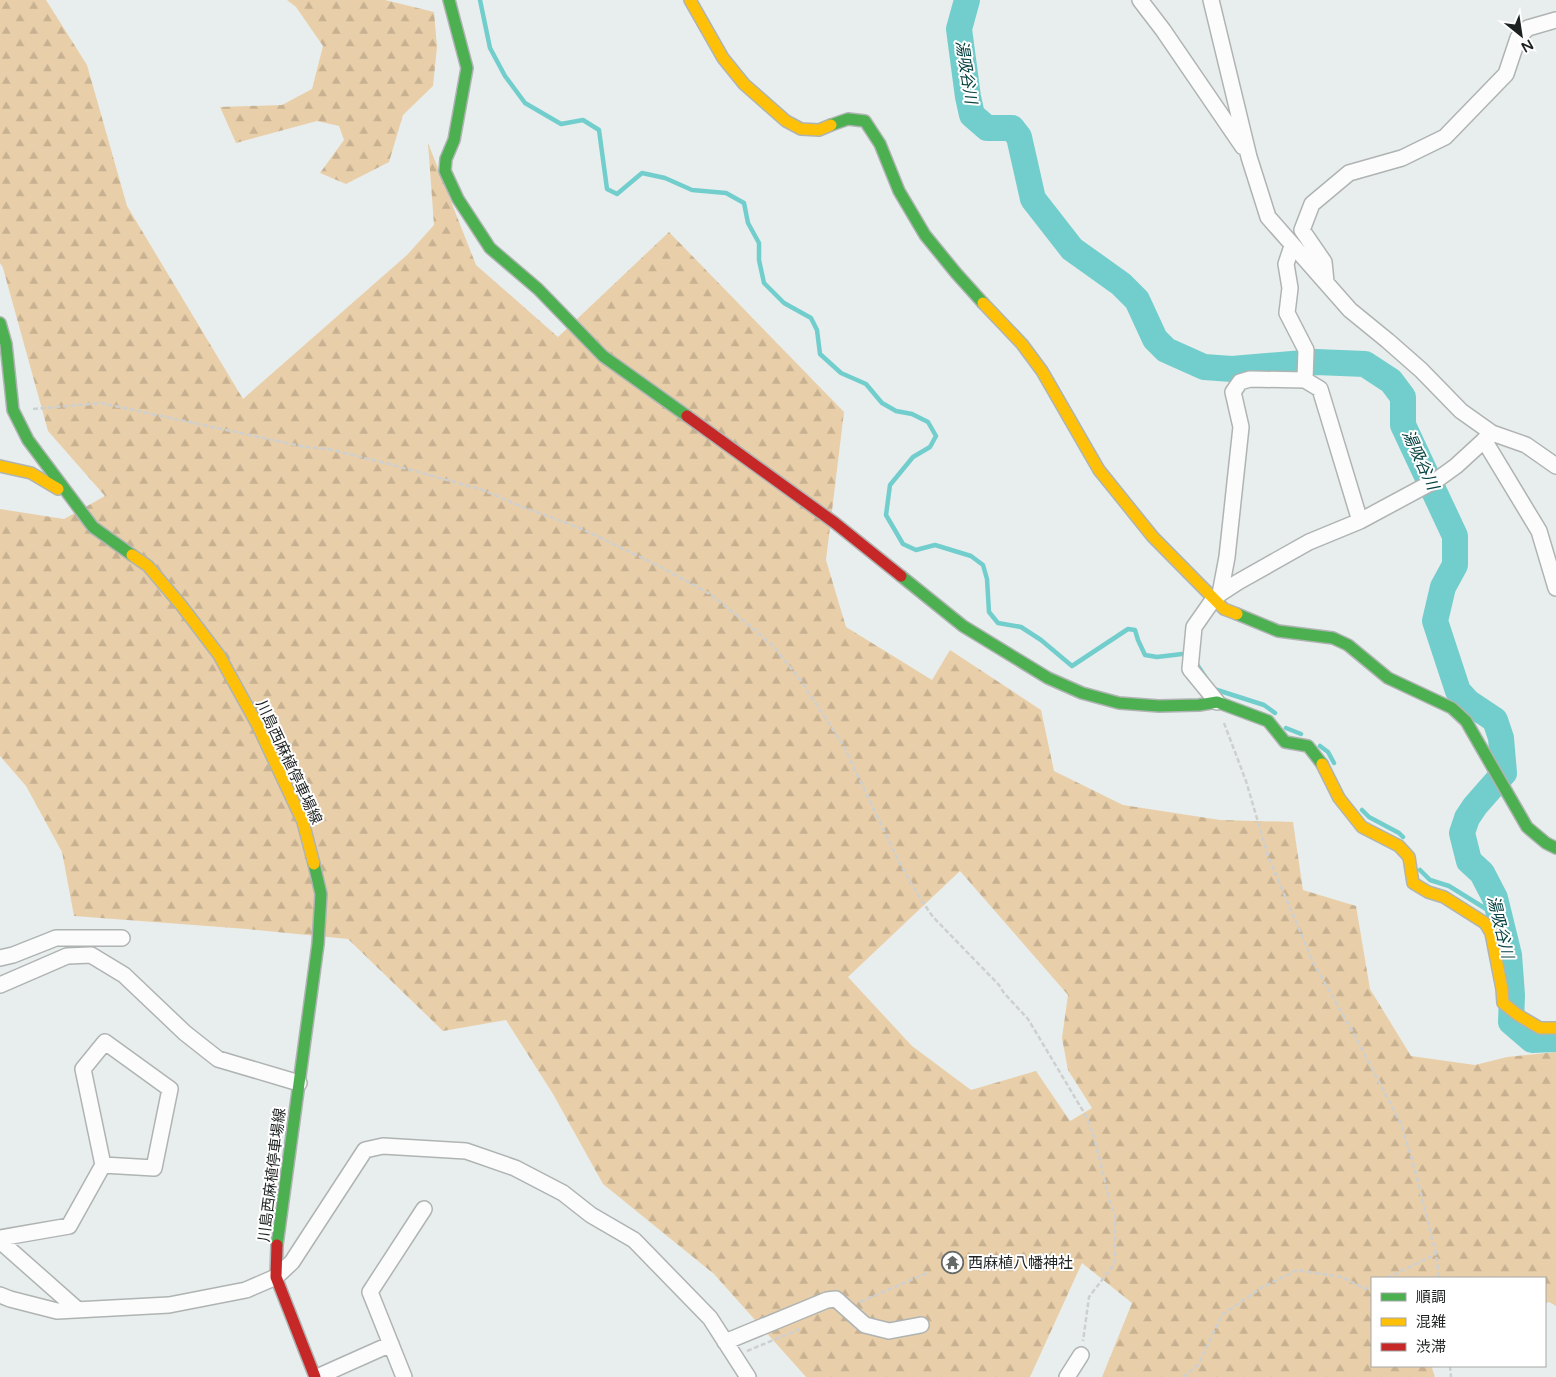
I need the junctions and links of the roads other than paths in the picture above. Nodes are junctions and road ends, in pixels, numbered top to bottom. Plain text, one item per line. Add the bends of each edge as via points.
1 (449, 0) edge
2 (690, 0) edge
3 (1140, 0) edge
4 (1211, 0) edge
5 (1556, 20) edge
6 (1249, 157) junction
7 (1292, 246) junction
8 (1326, 282) junction
9 (0, 323) edge
10 (1304, 375) junction
11 (1488, 436) junction
12 (0, 466) edge
13 (1556, 466) edge
14 (68, 495) junction
15 (1360, 521) junction
16 (1556, 588) edge
17 (1217, 596) junction
18 (1217, 702) junction
19 (1556, 848) edge
20 (56, 938) junction
21 (122, 938) dead end
22 (67, 956) junction
23 (0, 958) edge
24 (0, 985) edge
25 (1556, 1028) edge
26 (299, 1083) junction
27 (103, 1166) junction
28 (424, 1209) dead end
29 (0, 1240) edge
30 (276, 1277) junction
31 (0, 1294) edge
32 (78, 1310) junction
33 (921, 1325) dead end
34 (726, 1342) junction
35 (391, 1344) junction
36 (1081, 1355) road end
37 (316, 1377) edge
38 (404, 1377) edge
39 (748, 1377) edge
40 (1067, 1377) edge

1 - 18 street via 467,68 445,171 458,199 490,248 538,289 603,356 835,523 963,626 1048,678 1082,693 1119,702 1159,706
2 - 17 street via 728,64 744,84 786,121 802,129 819,130 848,119 865,121 880,144 899,191 925,235 1037,364 1099,470 1153,536
3 - 6 street
4 - 6 street
5 - 8 street via 1528,28 1518,38 1506,74 1445,137 1402,158 1349,173 1312,204 1302,230 1324,262
6 - 7 street via 1268,217
7 - 8 street
7 - 10 street via 1286,264 1290,288 1287,313 1306,350
8 - 11 street via 1350,310 1421,370
9 - 14 street, 川島西麻植停車場線 via 6,344 13,410 28,440
10 - 15 street via 1320,389
10 - 17 street via 1250,379 1240,382 1234,392 1241,427 1227,556
11 - 13 street via 1526,445
11 - 15 street via 1456,466 1432,482
11 - 16 street via 1538,531
12 - 14 street via 31,473
14 - 26 street, 川島西麻植停車場線 via 93,527 148,566 219,655 257,724 303,822 321,894 321,911
15 - 17 street via 1309,542
17 - 18 street via 1194,627 1190,669
17 - 19 street via 1224,609 1278,631 1333,638 1348,645 1388,678 1452,708 1466,721 1528,827
18 - 25 street via 1268,721 1285,742 1308,746 1326,770 1339,798 1362,826 1399,846 1409,857 1413,883 1444,897 1485,923 1491,933 1503,1003 1540,1028
20 - 21 street
20 - 22 street
20 - 23 street
22 - 24 street
22 - 26 street via 91,955 124,975 185,1033 218,1059
26 - 30 street, 川島西麻植停車場線 via 278,1231
27 - 27 street via 154,1168 170,1089 105,1042 83,1069
27 - 29 street via 69,1226
28 - 35 street via 370,1292
29 - 32 street
30 - 32 street via 246,1290 169,1305
30 - 34 street via 292,1262 365,1150 383,1146 466,1151 515,1168 563,1193 591,1215 634,1240 710,1318
30 - 37 street, 川島西麻植停車場線
31 - 32 street via 57,1311
33 - 34 street via 890,1331 865,1325 836,1299 826,1300
34 - 39 street
35 - 37 street
35 - 38 street
36 - 40 street

